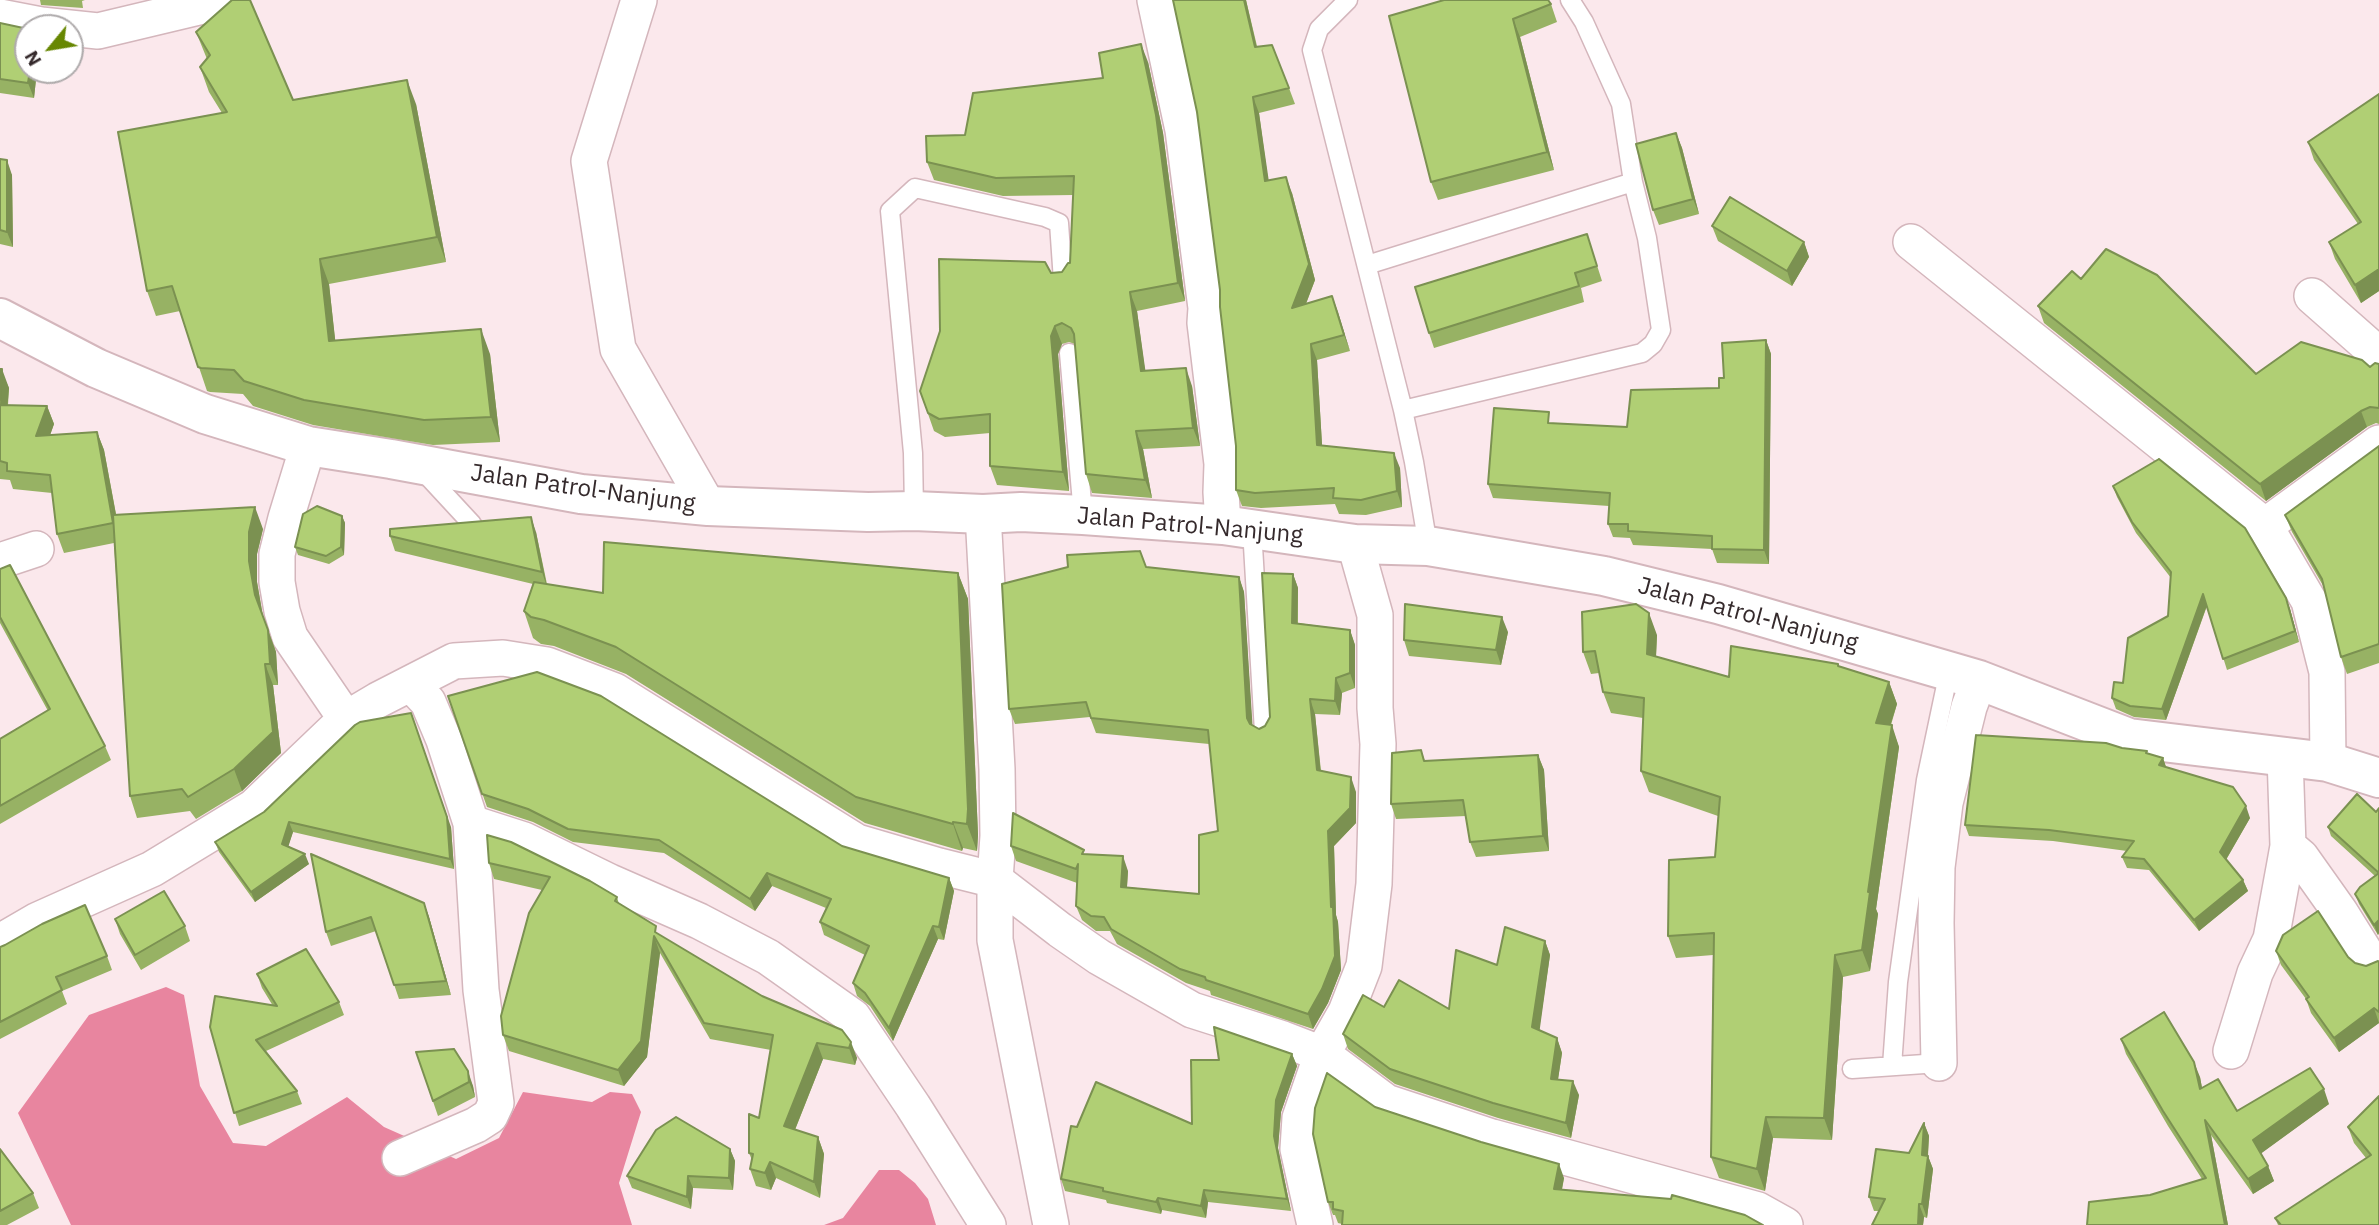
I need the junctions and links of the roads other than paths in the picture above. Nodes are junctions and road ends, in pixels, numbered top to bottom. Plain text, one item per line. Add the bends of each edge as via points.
1 (228, 0) edge
2 (639, 0) edge
3 (1155, 0) edge
4 (1348, 0) edge
5 (1570, 0) edge
6 (0, 17) edge
7 (1633, 182) junction
8 (1911, 242) dead end
9 (1367, 265) junction
10 (1063, 281) edge
11 (2312, 296) dead end
12 (0, 318) edge
13 (2375, 344) edge
14 (1069, 353) edge
15 (1403, 410) junction
16 (2379, 443) edge
17 (308, 446) junction
18 (417, 465) junction
19 (708, 506) junction
20 (914, 511) junction
21 (983, 514) junction
22 (1083, 515) junction
23 (472, 524) edge
24 (2265, 526) junction
25 (1238, 527) junction
26 (1355, 544) junction
27 (1428, 546) junction
28 (36, 549) dead end
29 (0, 561) edge
30 (1964, 675) junction
31 (411, 684) junction
32 (346, 719) junction
33 (1264, 732) edge
34 (2285, 756) junction
35 (2328, 762) junction
36 (2379, 778) edge
37 (471, 822) junction
38 (2288, 846) junction
39 (995, 880) junction
40 (0, 942) edge
41 (2370, 960) dead end
42 (2231, 1051) dead end
43 (1322, 1055) junction
44 (1939, 1063) joint
45 (1892, 1066) junction
46 (1852, 1069) dead end
47 (400, 1158) dead end
48 (988, 1225) edge
49 (1051, 1225) edge
50 (1315, 1225) edge
51 (1785, 1225) edge

1 - 6 street via 98,31
2 - 19 street via 589,161 618,349
3 - 25 street via 1183,130 1222,464 1220,492
4 - 9 lane via 1319,29 1312,50
5 - 7 lane via 1621,104
7 - 9 lane
7 - 15 lane via 1661,330 1653,344 1642,353
8 - 24 street
9 - 15 lane
10 - 20 lane via 1059,223 1045,217 915,188 890,211 912,441
11 - 13 street
12 - 17 main road, Jalan Patrol-Nanjung via 96,368 205,414
14 - 22 lane
15 - 27 lane
16 - 24 street
17 - 18 main road, Jalan Patrol-Nanjung
17 - 32 street via 277,554 277,582 290,637
18 - 19 main road, Jalan Patrol-Nanjung via 581,494
18 - 23 lane
19 - 20 main road, Jalan Patrol-Nanjung
20 - 21 main road, Jalan Patrol-Nanjung
21 - 22 main road, Jalan Patrol-Nanjung
21 - 39 street via 998,769
22 - 25 main road, Jalan Patrol-Nanjung
24 - 35 street via 2309,601 2327,672
25 - 26 main road, Jalan Patrol-Nanjung
25 - 33 lane
26 - 27 main road, Jalan Patrol-Nanjung
26 - 43 street via 1375,615 1374,884 1364,966 1346,1013
27 - 30 main road, Jalan Patrol-Nanjung via 1604,576
28 - 29 street
30 - 34 main road, Jalan Patrol-Nanjung via 2129,738
30 - 44 street via 1969,707 1945,803 1937,867
30 - 45 lane via 1926,780 1898,982
31 - 32 street
31 - 37 street via 428,702
31 - 39 street via 454,661 503,658 547,665 615,691 857,842
32 - 40 street via 254,807 152,869
34 - 35 main road, Jalan Patrol-Nanjung
34 - 38 street
35 - 36 main road, Jalan Patrol-Nanjung
37 - 47 street via 481,990 496,1103 490,1116 476,1125
37 - 48 street via 524,840 699,921 768,957 853,1017
38 - 41 street via 2309,868
38 - 42 street via 2271,939 2255,973
39 - 43 street via 1099,957 1192,1010
39 - 49 street via 995,940
43 - 50 street via 1300,1118 1298,1149
43 - 51 street via 1386,1102 1492,1137 1758,1210
44 - 45 lane
45 - 46 lane

